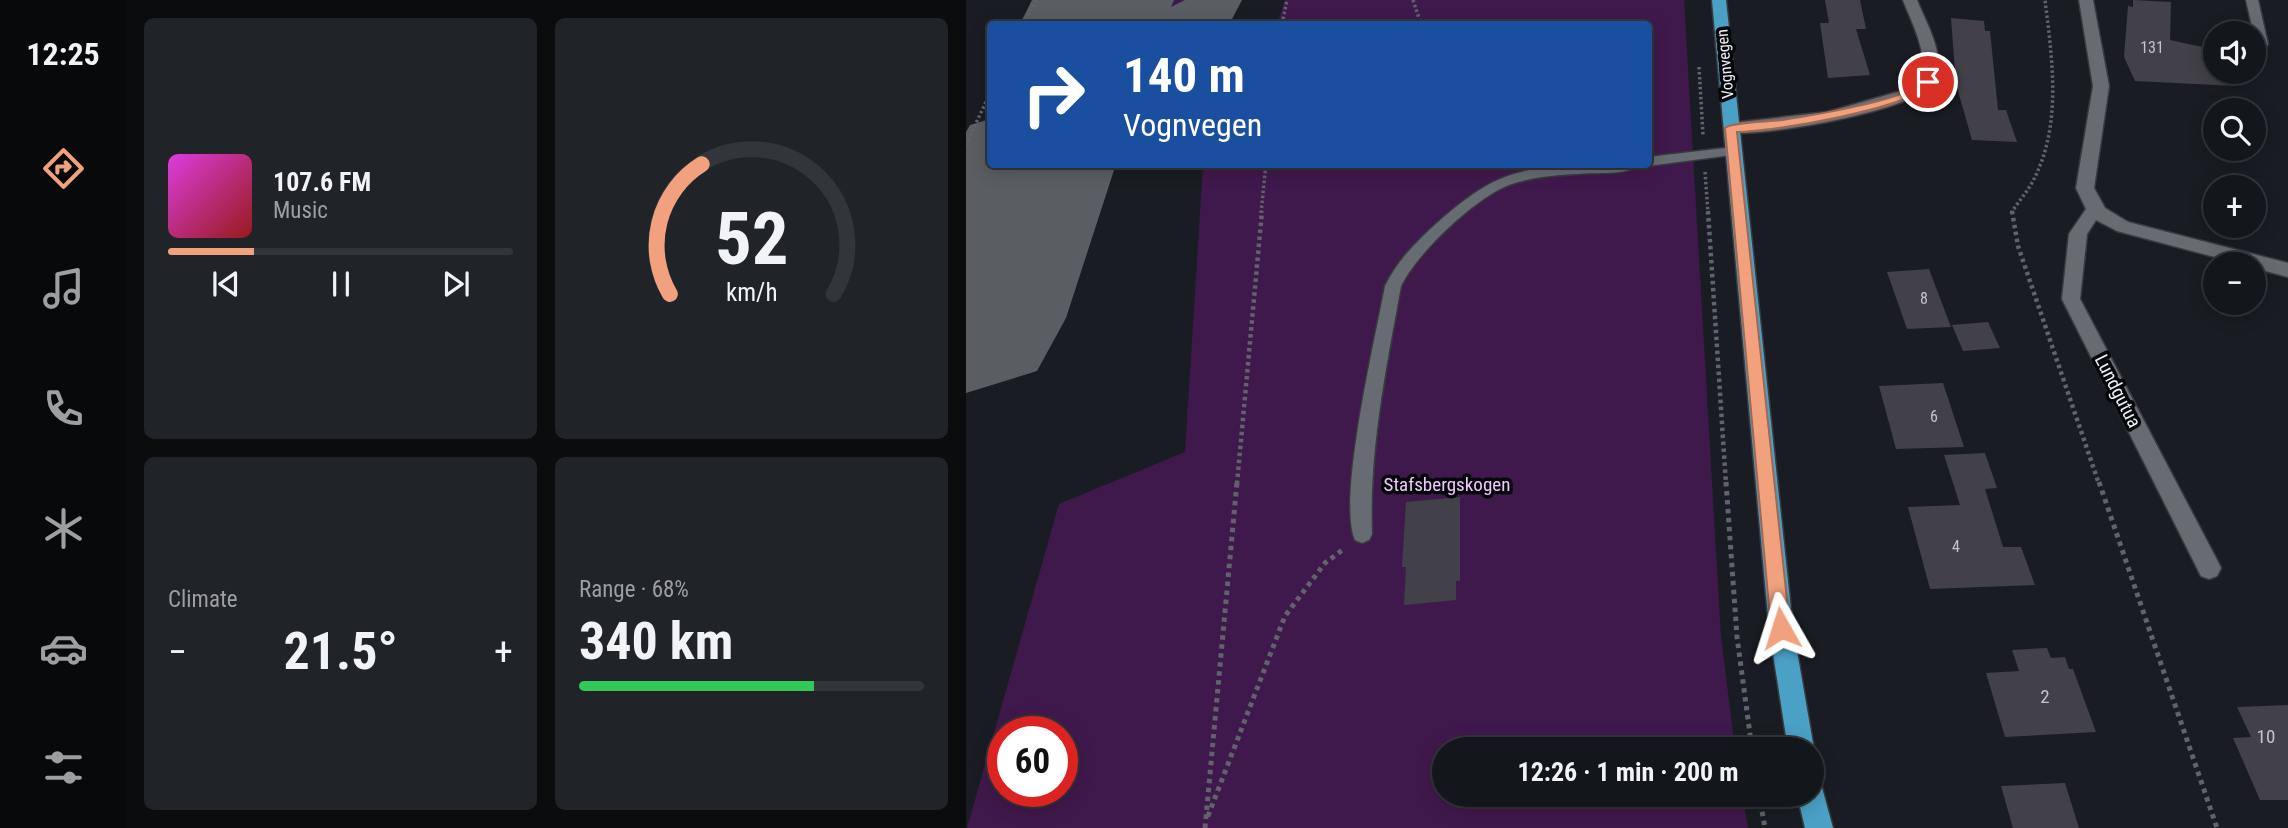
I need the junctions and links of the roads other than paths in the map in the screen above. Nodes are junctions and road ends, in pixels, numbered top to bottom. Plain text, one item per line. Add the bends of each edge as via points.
1 (1719, 0) edge
2 (1910, 0) edge
3 (2086, 0) edge
4 (2252, 0) edge
5 (2257, 21) edge
6 (1731, 128) junction
7 (1734, 151) junction
8 (1652, 161) edge
9 (1590, 168) edge
10 (2096, 210) junction
11 (2288, 270) edge
12 (1362, 534) road end
13 (2209, 568) dead end
14 (1799, 737) edge
15 (1814, 807) edge
16 (1819, 828) edge

1 - 6 main road, Vognvegen
2 - 6 street via 1930,69 1928,82 1920,90 1807,120
3 - 10 street via 2101,86 2085,188
4 - 5 lane
6 - 7 main road, Vognvegen
7 - 8 lane
7 - 14 main road, Vognvegen via 1781,628
9 - 12 lane via 1535,173 1485,191 1406,262 1393,286 1369,401 1362,463
10 - 11 street via 2133,230
10 - 13 street, Lundgutua via 2078,234 2071,299
15 - 16 main road

